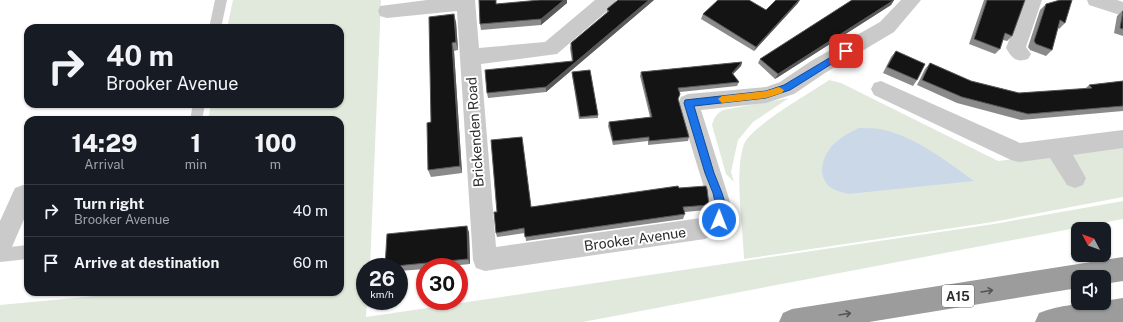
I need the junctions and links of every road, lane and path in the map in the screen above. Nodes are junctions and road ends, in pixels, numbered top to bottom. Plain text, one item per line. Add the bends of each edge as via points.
1 (221, 0) edge
2 (608, 0) edge
3 (912, 0) edge
4 (1033, 0) edge
5 (1096, 0) edge
6 (466, 1) edge
7 (1123, 10) edge
8 (387, 11) dead end
9 (216, 24) edge
10 (1021, 54) dead end
11 (469, 56) junction
12 (881, 89) dead end
13 (1123, 139) edge
14 (1056, 148) junction
15 (1075, 178) dead end
16 (23, 195) dead end
17 (0, 248) edge
18 (24, 252) edge
19 (0, 255) edge
20 (485, 260) joint
21 (1123, 269) edge
22 (1123, 310) edge
23 (792, 322) edge
24 (1048, 322) edge

1 - 9 lane
2 - 11 street via 550,49
3 - 20 street, Brooker Avenue via 887,27 787,88 766,94 688,103 718,193 721,206 719,220 705,228
4 - 10 street via 1016,48
5 - 7 street
6 - 8 street, Brickenden Road
6 - 11 street, Brickenden Road
11 - 20 street, Brickenden Road
12 - 14 street via 1019,153
13 - 14 street
14 - 15 street
16 - 17 street
18 - 19 lane
23 -> 21 highway, A15
22 - 24 highway

